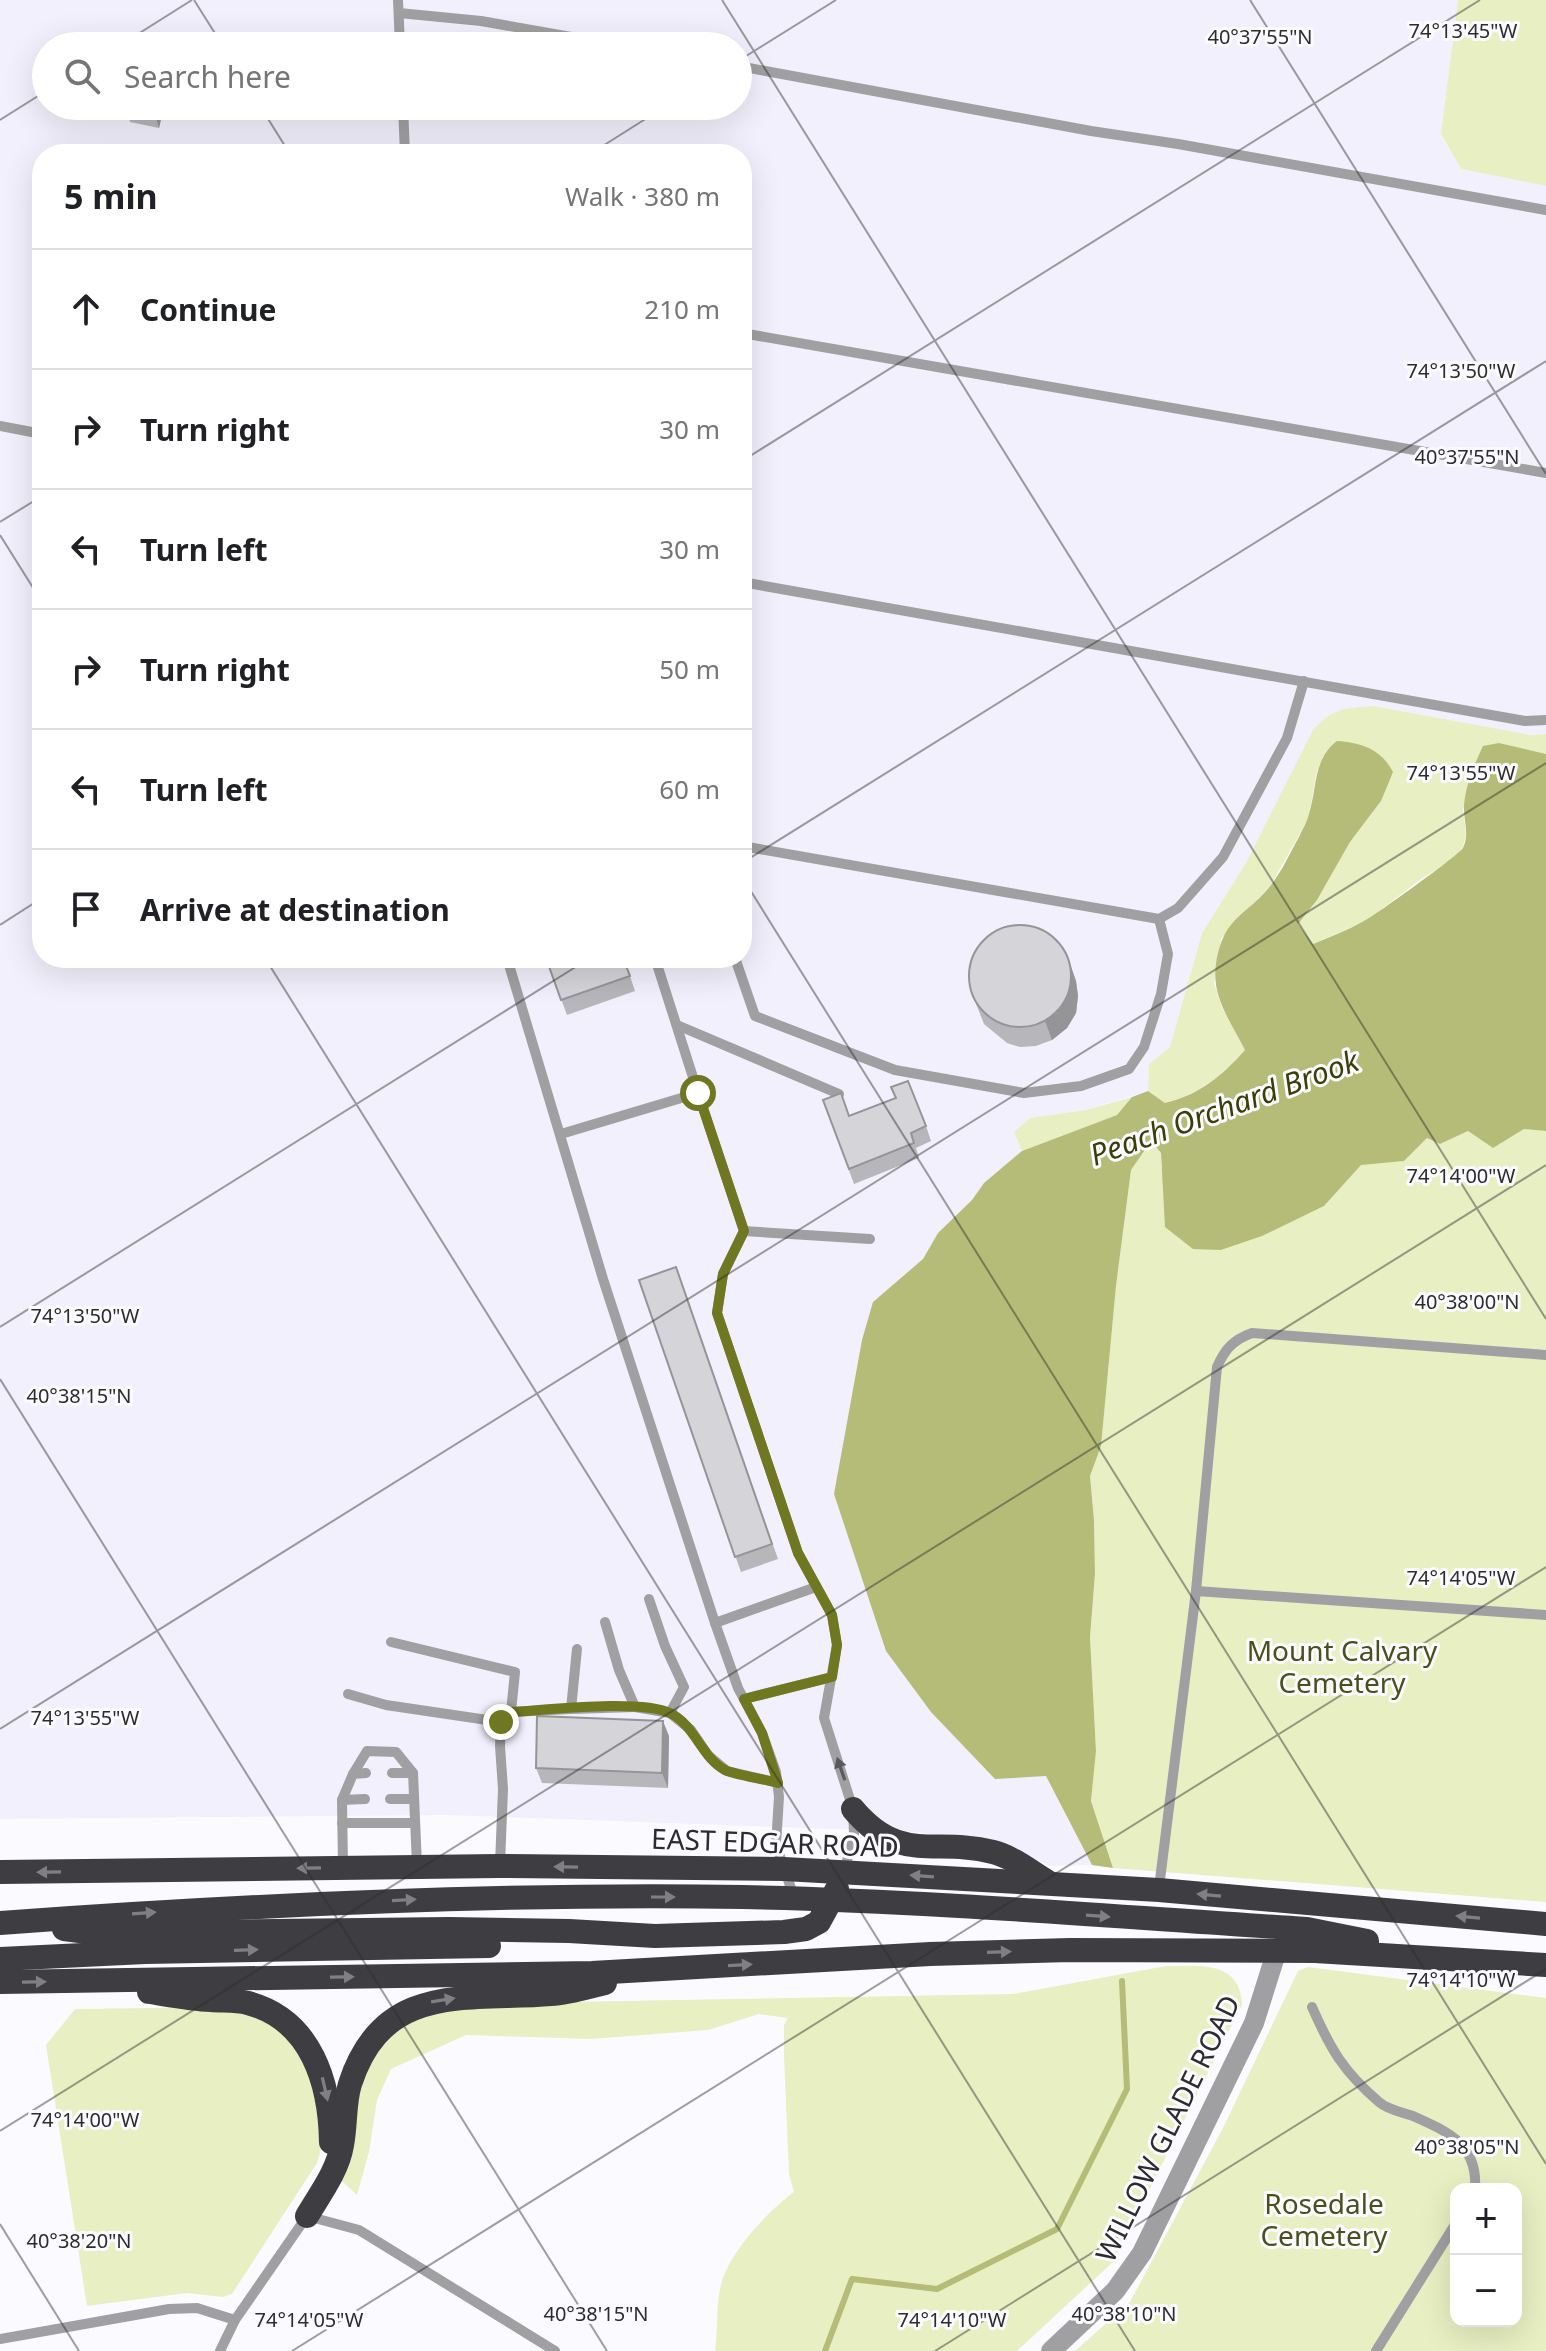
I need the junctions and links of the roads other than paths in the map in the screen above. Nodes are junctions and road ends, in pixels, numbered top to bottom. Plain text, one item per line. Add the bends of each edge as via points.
1 (398, 0) edge
2 (399, 13) junction
3 (400, 32) edge
4 (543, 32) edge
5 (752, 69) edge
6 (404, 120) edge
7 (405, 144) edge
8 (1546, 210) edge
9 (752, 335) edge
10 (0, 426) edge
11 (32, 432) edge
12 (1546, 473) edge
13 (752, 584) edge
14 (1304, 681) junction
15 (1546, 720) edge
16 (752, 848) edge
17 (1159, 919) junction
18 (510, 968) edge
19 (658, 968) edge
20 (738, 968) edge
21 (677, 1025) junction
22 (698, 1093) junction
23 (839, 1094) edge
24 (561, 1134) junction
25 (744, 1231) junction
26 (870, 1239) dead end
27 (1546, 1355) edge
28 (816, 1587) junction
29 (1196, 1591) junction
30 (649, 1599) dead end
31 (1546, 1615) edge
32 (605, 1622) dead end
33 (715, 1623) junction
34 (391, 1642) dead end
35 (577, 1649) dead end
36 (832, 1677) junction
37 (348, 1694) dead end
38 (744, 1699) junction
39 (635, 1707) junction
40 (571, 1709) junction
41 (511, 1712) junction
42 (670, 1713) junction
43 (501, 1722) junction
44 (366, 1773) dead end
45 (392, 1773) dead end
46 (413, 1773) junction
47 (353, 1774) junction
48 (778, 1783) junction
49 (365, 1799) dead end
50 (390, 1799) dead end
51 (414, 1799) junction
52 (342, 1800) junction
53 (853, 1809) junction
54 (342, 1823) junction
55 (415, 1823) junction
56 (499, 1866) junction
57 (417, 1867) junction
58 (343, 1868) junction
59 (784, 1869) junction
60 (0, 1872) edge
61 (844, 1872) junction
62 (1054, 1886) junction
63 (1159, 1890) junction
64 (794, 1899) junction
65 (833, 1900) junction
66 (5, 1922) edge
67 (1546, 1924) edge
68 (655, 1936) junction
69 (1277, 1950) junction
70 (0, 1959) edge
71 (1454, 1959) junction
72 (1546, 1965) edge
73 (662, 1970) junction
74 (68, 1981) junction
75 (0, 1982) edge
76 (1312, 2007) dead end
77 (1475, 2183) edge
78 (307, 2216) junction
79 (1450, 2233) edge
80 (235, 2320) junction
81 (0, 2339) edge
82 (220, 2351) edge
83 (555, 2351) edge
84 (1051, 2351) edge
85 (1376, 2351) edge

1 - 2 lane
2 - 3 lane
2 - 4 lane
5 - 8 lane
6 - 7 lane
9 - 12 lane
10 - 11 lane
13 - 14 lane
14 - 15 lane via 1525,721
14 - 17 lane via 1287,738 1223,857 1178,908
16 - 17 lane
17 - 20 lane via 1168,954 1161,994 1144,1047 1129,1069 1081,1086 1024,1093 895,1070 755,1016
18 - 24 lane
19 - 21 lane
21 - 22 lane
21 - 23 lane
22 - 24 lane
22 - 25 lane
24 - 33 lane
25 - 26 lane
25 - 28 lane via 723,1274 717,1313 798,1553
27 - 29 lane via 1252,1333 1236,1339 1217,1367
28 - 33 lane
28 - 36 lane via 832,1615 837,1645
29 - 31 lane
29 - 63 lane
30 - 42 lane via 684,1687
32 - 39 lane
33 - 38 lane
34 - 41 lane via 515,1672
35 - 40 lane
36 - 38 lane
53 -> 36 lane via 824,1718
37 - 43 lane
38 - 48 lane
39 - 40 lane
39 - 42 lane
40 - 41 lane
41 - 43 lane
42 - 48 lane via 727,1771
43 - 56 lane
44 - 47 lane
45 - 46 lane
46 - 47 lane via 396,1752 367,1751
46 - 51 lane
47 - 52 lane
48 - 59 lane via 776,1836
49 - 52 lane
50 - 51 lane
51 - 55 lane
52 - 54 lane
53 - 61 lane via 854,1834
53 - 62 highway via 889,1840 994,1852
54 - 55 lane
54 - 58 lane
55 - 57 lane
56 - 57 highway, EAST EDGAR ROAD
59 -> 56 highway, EAST EDGAR ROAD
57 - 58 highway, EAST EDGAR ROAD
58 -> 60 highway, EAST EDGAR ROAD
59 - 61 highway, EAST EDGAR ROAD
59 - 64 lane
62 -> 61 highway, EAST EDGAR ROAD
61 - 65 highway
62 - 63 highway, EAST EDGAR ROAD
67 -> 63 highway, EAST EDGAR ROAD
64 - 65 highway
66 -> 64 highway via 438,1898
65 - 68 highway via 819,1922 795,1931
65 -> 71 highway via 1307,1929
66 - 68 highway via 95,1933 449,1929
70 -> 68 highway via 529,1945
69 - 71 highway
73 -> 69 highway via 930,1954
69 - 84 street, WILLOW GLADE ROAD via 1254,2023 1142,2253 1115,2291
71 - 72 highway
74 -> 73 highway
78 -> 73 highway via 342,2148 350,2086 359,2063 374,2038 403,2014 437,2000 554,1994
75 -> 74 highway
74 -> 78 highway via 250,2003 293,2028 321,2073 331,2122 331,2149
76 - 77 lane via 1340,2064 1383,2105 1450,2134 1463,2145 1472,2157
78 - 80 lane
78 - 83 lane via 359,2230
79 - 85 lane
80 - 81 lane via 197,2308 169,2309
80 - 82 lane

